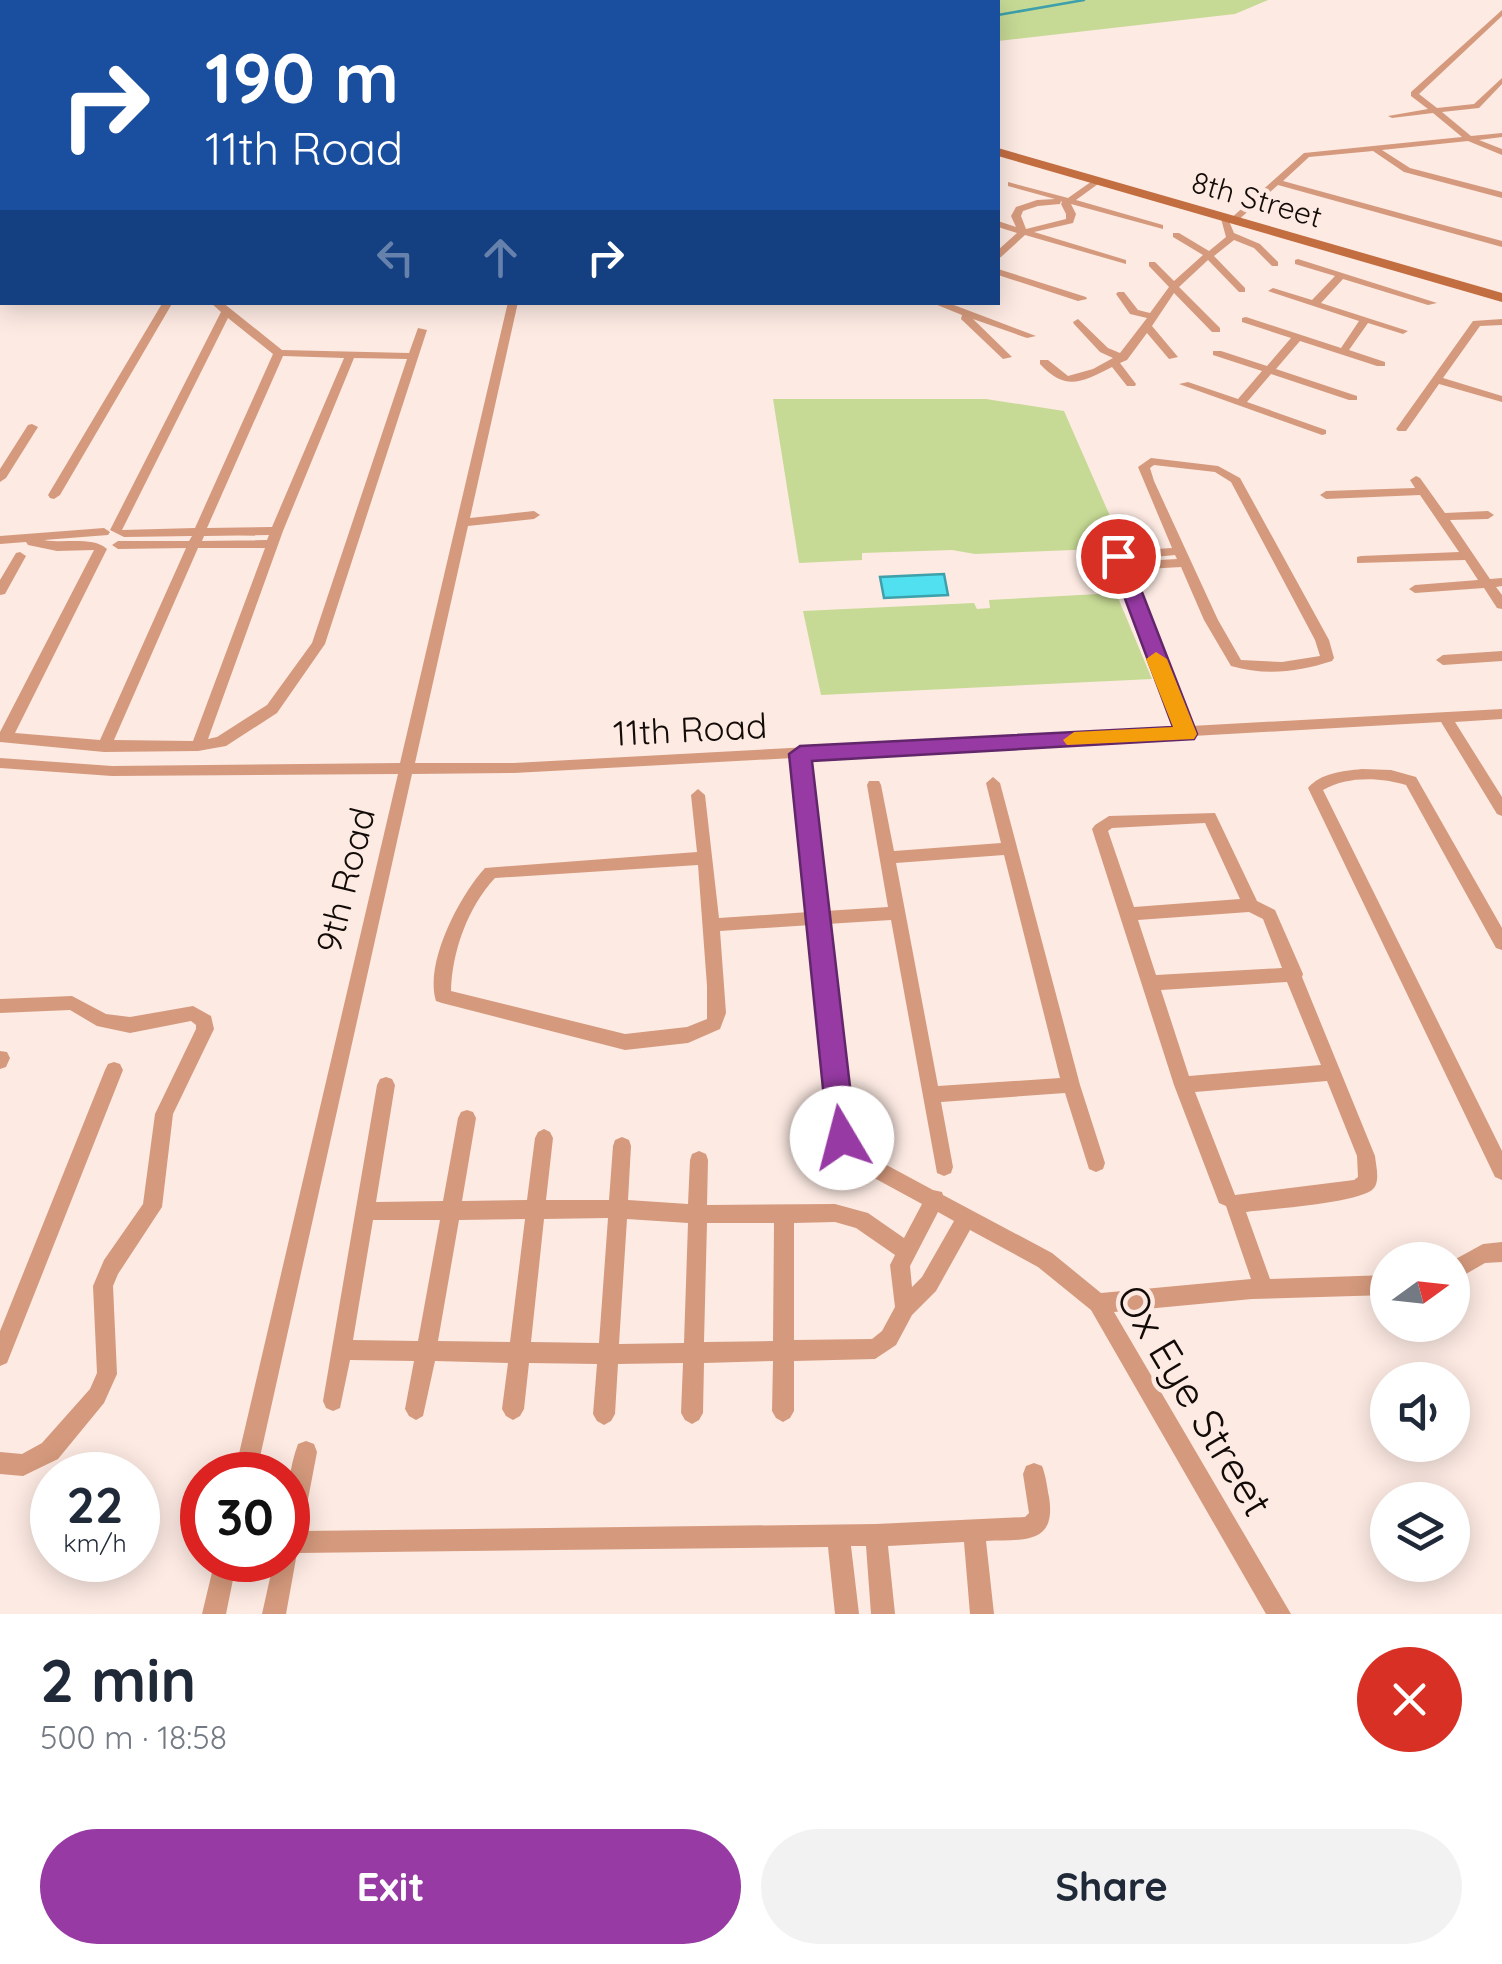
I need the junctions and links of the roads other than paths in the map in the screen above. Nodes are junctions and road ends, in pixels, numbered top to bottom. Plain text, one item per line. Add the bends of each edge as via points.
1 (895, 0) edge
2 (910, 0) edge
3 (1501, 14) edge
4 (1502, 80) edge
5 (1433, 111) junction
6 (1392, 116) dead end
7 (1502, 136) edge
8 (1470, 139) junction
9 (1374, 148) junction
10 (1502, 152) edge
11 (1000, 153) edge
12 (1090, 180) junction
13 (1278, 182) junction
14 (1010, 184) dead end
15 (1502, 195) edge
16 (1065, 200) junction
17 (1229, 224) junction
18 (1000, 225) edge
19 (1160, 227) dead end
20 (1023, 232) junction
21 (1176, 235) dead end
22 (1502, 244) edge
23 (1000, 253) edge
24 (1206, 254) junction
25 (1123, 262) dead end
26 (1298, 262) dead end
27 (1378, 262) junction
28 (1152, 264) dead end
29 (1275, 264) dead end
30 (1000, 273) edge
31 (1340, 276) junction
32 (1362, 282) junction
33 (1175, 285) junction
34 (1242, 290) dead end
35 (1273, 290) dead end
36 (1121, 294) dead end
37 (1502, 298) edge
38 (1082, 299) dead end
39 (1432, 303) dead end
40 (1315, 304) junction
41 (166, 305) edge
42 (218, 305) edge
43 (512, 305) edge
44 (943, 305) edge
45 (959, 311) junction
46 (225, 314) junction
47 (1155, 317) junction
48 (1246, 320) dead end
49 (1364, 320) junction
50 (1078, 322) dead end
51 (1502, 322) edge
52 (1148, 328) junction
53 (422, 330) dead end
54 (1216, 330) dead end
55 (1403, 331) dead end
56 (1031, 336) dead end
57 (1297, 338) junction
58 (279, 352) junction
59 (1217, 352) dead end
60 (1343, 352) junction
61 (350, 356) junction
62 (413, 356) junction
63 (1173, 356) dead end
64 (1007, 357) dead end
65 (1119, 361) junction
66 (1044, 362) dead end
67 (1381, 364) dead end
68 (1271, 369) junction
69 (1438, 380) junction
70 (1131, 384) dead end
71 (1184, 384) dead end
72 (1353, 398) dead end
73 (1502, 399) edge
74 (1240, 404) junction
75 (32, 427) dead end
76 (1402, 429) dead end
77 (1322, 432) dead end
78 (0, 478) edge
79 (54, 495) dead end
80 (1326, 496) dead end
81 (534, 514) dead end
82 (1488, 515) dead end
83 (1442, 518) junction
84 (463, 523) junction
85 (116, 535) junction
86 (275, 538) junction
87 (198, 539) junction
88 (0, 540) edge
89 (23, 540) junction
90 (99, 548) junction
91 (20, 556) dead end
92 (1468, 556) junction
93 (1184, 557) junction
94 (1361, 560) dead end
95 (1502, 582) edge
96 (1487, 583) junction
97 (1415, 588) dead end
98 (0, 591) edge
99 (1502, 605) edge
100 (1502, 656) edge
101 (1443, 660) dead end
102 (1502, 714) edge
103 (1445, 716) junction
104 (1186, 734) junction
105 (3, 737) edge
106 (198, 746) junction
107 (104, 747) junction
108 (800, 754) junction
109 (0, 763) edge
110 (408, 771) junction
111 (993, 783) dead end
112 (874, 785) dead end
113 (698, 795) dead end
114 (1502, 810) edge
115 (1008, 850) junction
116 (889, 856) junction
117 (706, 858) junction
118 (1251, 905) junction
119 (899, 913) junction
120 (1128, 914) junction
121 (817, 917) junction
122 (713, 926) junction
123 (1502, 943) edge
124 (1295, 974) junction
125 (1150, 983) junction
126 (0, 1006) edge
127 (114, 1070) dead end
128 (1333, 1072) junction
129 (386, 1085) dead end
130 (1072, 1085) junction
131 (1183, 1085) junction
132 (934, 1094) junction
133 (466, 1118) dead end
134 (544, 1138) dead end
135 (622, 1146) dead end
136 (699, 1160) dead end
137 (1096, 1163) dead end
138 (944, 1166) dead end
139 (1502, 1171) edge
140 (936, 1198) junction
141 (1231, 1204) junction
142 (619, 1209) junction
143 (366, 1211) junction
144 (451, 1212) junction
145 (536, 1212) junction
146 (696, 1214) junction
147 (784, 1214) junction
148 (966, 1216) junction
149 (907, 1252) junction
150 (1502, 1252) edge
151 (1470, 1262) edge
152 (1370, 1286) edge
153 (1258, 1289) junction
154 (1098, 1303) junction
155 (905, 1308) junction
156 (783, 1349) junction
157 (344, 1350) junction
158 (426, 1350) junction
159 (694, 1352) junction
160 (520, 1354) junction
161 (607, 1354) junction
162 (0, 1356) edge
163 (332, 1401) dead end
164 (416, 1409) dead end
165 (513, 1409) dead end
166 (784, 1411) dead end
167 (692, 1413) dead end
168 (604, 1414) dead end
169 (250, 1452) edge
170 (0, 1464) edge
171 (1034, 1474) dead end
172 (974, 1533) junction
173 (838, 1535) junction
174 (876, 1535) junction
175 (310, 1544) edge
176 (221, 1582) edge
177 (281, 1582) edge
178 (214, 1614) edge
179 (274, 1614) edge
180 (847, 1614) edge
181 (883, 1614) edge
182 (982, 1614) edge
183 (1279, 1614) edge

1 - 2 street
3 - 5 street via 1414,94
4 - 5 street via 1476,106
5 - 6 street
5 - 8 street
7 - 8 street
8 - 9 street
8 - 10 street
9 - 13 street via 1307,155
9 - 15 street via 1407,170
11 - 12 street, 8th Street
12 - 16 street
12 - 17 street, 8th Street
13 - 17 street
13 - 22 street
14 - 16 street
16 - 19 street
16 - 20 street via 1019,210
16 - 20 street via 1072,218 1065,224
17 - 24 street
17 - 27 street, 8th Street
17 - 29 street
18 - 20 street
20 - 23 street
20 - 25 street
21 - 24 street
24 - 33 street
24 - 34 street
26 - 31 street
27 - 32 street
27 - 37 street, 8th Street
28 - 33 street
30 - 38 street
31 - 32 street
31 - 40 street
32 - 39 street
33 - 47 street
33 - 54 street
35 - 40 street
36 - 47 street via 1134,312
40 - 49 street
41 - 79 street
42 - 46 street
43 - 84 street, 9th Road
44 - 45 street
45 - 56 street
45 - 64 street
46 - 58 street
46 - 85 street
47 - 52 street
48 - 57 street
49 - 55 street
49 - 60 street
50 - 65 street
51 - 69 street via 1477,323
52 - 63 street
52 - 65 street
53 - 62 street
57 - 60 street
57 - 68 street
58 - 61 street
58 - 87 street
59 - 68 street
60 - 67 street
61 - 62 street
61 - 86 street
62 - 106 street via 314,652 263,717 221,742
65 - 66 street via 1082,380 1059,378
65 - 70 street
68 - 72 street
68 - 74 street
69 - 73 street
69 - 76 street
71 - 74 street
74 - 77 street
75 - 78 street
80 - 83 street via 1420,485
81 - 84 street
82 - 83 street
83 - 92 street
84 - 110 street, 9th Road
85 - 87 street
85 - 89 street
85 - 90 street via 95,539
86 - 87 street
86 - 106 street
87 - 107 street
88 - 89 street
89 - 90 street
90 - 105 street
91 - 98 street
92 - 94 street
92 - 96 street
93 - 93 street via 1148,481 1144,467 1151,461 1218,469 1236,480 1327,658 1236,663
93 - 104 street via 1121,560
95 - 96 street
96 - 97 street
96 - 99 street
100 - 101 street
102 - 103 street, 11th Road
103 - 104 street, 11th Road
103 - 114 street
104 - 108 street, 11th Road
105 - 107 street
106 - 107 street
108 - 110 street, 11th Road
108 - 121 street, Ox Eye Street
109 - 110 street, 11th Road via 112,771
110 - 169 street, 9th Road
111 - 115 street
112 - 116 street
113 - 117 street
115 - 116 street
115 - 130 street
116 - 119 street
117 - 122 street
117 - 122 street via 491,872 454,931 440,992 445,999 607,1039 688,1036 714,1024 717,1014
118 - 120 street
118 - 120 street via 1210,817 1108,822 1100,829
118 - 124 street via 1274,922
119 - 121 street
119 - 132 street
120 - 125 street
121 - 122 street
121 - 140 street, Ox Eye Street via 842,1138 861,1161
123 - 139 street via 1411,782 1390,774 1329,778 1315,788
124 - 125 street
124 - 128 street
125 - 131 street
126 - 170 street via 72,1003 130,1025 192,1013 206,1029 164,1114 152,1207 104,1286 108,1374 50,1451 23,1465
127 - 162 street
128 - 131 street
128 - 141 street via 1366,1156 1368,1181 1345,1192
129 - 143 street
130 - 132 street
130 - 137 street
131 - 141 street
132 - 138 street
133 - 144 street
134 - 145 street
135 - 142 street
136 - 146 street
140 - 148 street, Ox Eye Street
140 - 149 street
141 - 153 street
142 - 145 street
142 - 146 street
142 - 161 street
143 - 144 street
143 - 157 street
144 - 145 street
144 - 158 street
145 - 160 street
146 - 147 street
146 - 159 street
147 - 149 street via 853,1217
147 - 156 street
148 - 154 street, Ox Eye Street via 1045,1260
148 - 155 street via 928,1284
149 - 155 street via 900,1265
150 - 151 street
152 - 153 street
153 - 154 street
154 - 183 street, Ox Eye Street
155 - 156 street via 875,1348
156 - 159 street
156 - 166 street
157 - 158 street
157 - 163 street
158 - 160 street
158 - 164 street
159 - 161 street
159 - 167 street
160 - 161 street
160 - 165 street
161 - 168 street
171 - 172 street via 1040,1522
172 - 174 street
172 - 182 street
173 - 174 street
173 - 175 street
173 - 180 street
174 - 181 street
176 - 178 street
177 - 179 street

